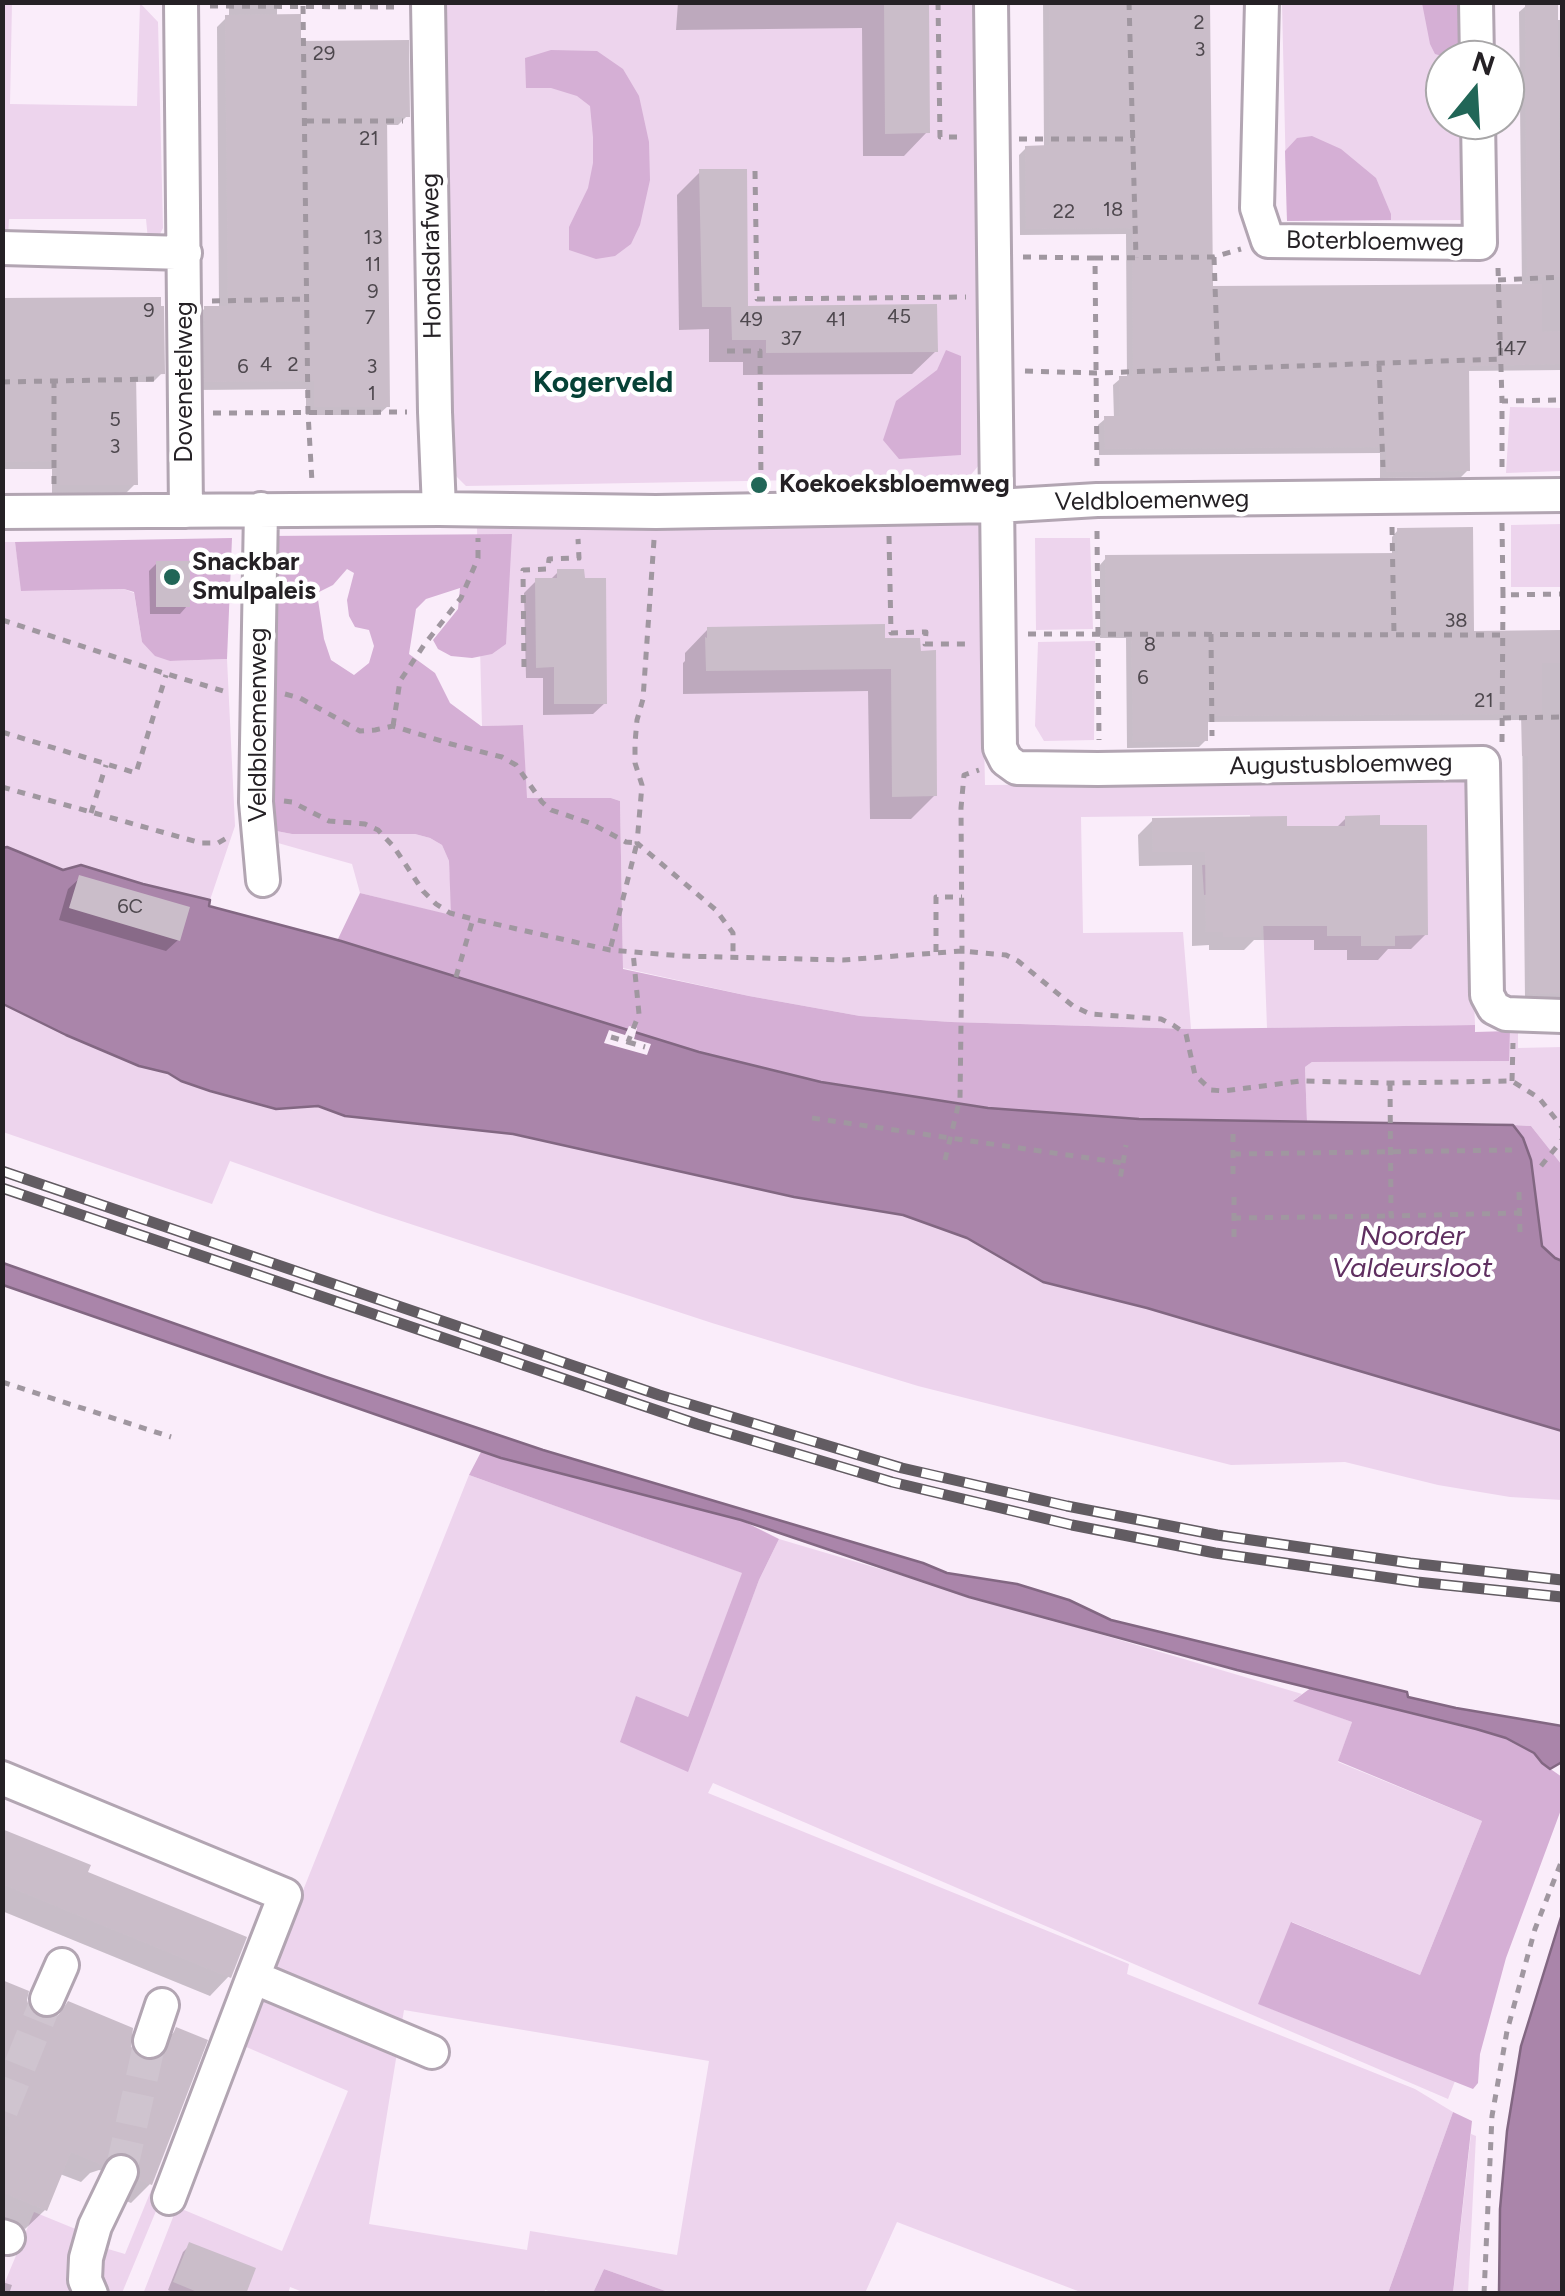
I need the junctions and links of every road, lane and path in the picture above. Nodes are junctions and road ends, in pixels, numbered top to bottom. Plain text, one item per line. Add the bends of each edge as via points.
1 (938, 2) edge
2 (991, 2) edge
3 (1129, 2) edge
4 (1262, 2) edge
5 (1476, 2) edge
6 (182, 4) edge
7 (308, 5) edge
8 (428, 5) edge
9 (1476, 40) edge
10 (306, 121) junction
11 (430, 121) junction
12 (993, 138) junction
13 (1134, 139) junction
14 (1478, 140) edge
15 (754, 171) dead end
16 (1268, 241) junction
17 (1480, 243) junction
18 (2, 248) edge
19 (186, 252) junction
20 (1214, 257) junction
21 (1095, 258) dead end
22 (1136, 258) junction
23 (1562, 277) edge
24 (1498, 280) junction
25 (996, 297) junction
26 (307, 300) junction
27 (184, 302) junction
28 (727, 351) dead end
29 (1500, 360) junction
30 (1218, 369) junction
31 (997, 370) junction
32 (185, 378) junction
33 (2, 382) edge
34 (54, 382) junction
35 (1562, 400) edge
36 (1502, 401) junction
37 (435, 412) junction
38 (308, 413) junction
39 (185, 414) junction
40 (1502, 496) junction
41 (1562, 496) edge
42 (997, 506) junction
43 (888, 508) junction
44 (439, 509) junction
45 (186, 510) junction
46 (261, 510) junction
47 (314, 510) junction
48 (476, 510) junction
49 (762, 510) junction
50 (54, 511) junction
51 (578, 511) junction
52 (2, 512) edge
53 (656, 512) junction
54 (1562, 594) edge
55 (1503, 595) junction
56 (2, 620) edge
57 (1210, 634) junction
58 (1501, 635) junction
59 (1000, 640) junction
60 (524, 667) dead end
61 (167, 674) junction
62 (258, 691) junction
63 (1562, 717) edge
64 (1503, 718) junction
65 (393, 726) junction
66 (2, 732) edge
67 (1006, 760) junction
68 (1483, 763) junction
69 (106, 765) junction
70 (1212, 766) junction
71 (2, 787) edge
72 (91, 813) junction
73 (257, 815) junction
74 (637, 843) junction
75 (262, 880) dead end
76 (962, 897) junction
77 (472, 919) junction
78 (610, 950) junction
79 (962, 951) junction
80 (633, 952) junction
81 (936, 952) junction
82 (733, 958) junction
83 (456, 977) dead end
84 (1514, 1015) junction
85 (1562, 1016) edge
86 (611, 1036) dead end
87 (628, 1042) junction
88 (646, 1047) dead end
89 (1512, 1081) junction
90 (1390, 1083) junction
91 (812, 1118) dead end
92 (1562, 1126) edge
93 (1233, 1134) dead end
94 (950, 1138) junction
95 (1562, 1140) edge
96 (1126, 1145) dead end
97 (1512, 1150) dead end
98 (1391, 1152) junction
99 (1234, 1154) junction
100 (945, 1160) dead end
101 (1123, 1163) junction
102 (1541, 1166) dead end
103 (1233, 1175) dead end
104 (1119, 1184) dead end
105 (1519, 1192) dead end
106 (1234, 1197) dead end
107 (1518, 1212) junction
108 (1391, 1216) junction
109 (1233, 1218) junction
110 (1520, 1232) dead end
111 (1234, 1238) dead end
112 (2, 1382) edge
113 (170, 1437) dead end
114 (2, 1778) edge
115 (1562, 1860) edge
116 (62, 1965) dead end
117 (253, 1977) junction
118 (47, 1999) tunnel mouth
119 (162, 2005) dead end
120 (150, 2041) tunnel mouth
121 (432, 2052) dead end
122 (121, 2172) tunnel mouth
123 (169, 2198) dead end
124 (91, 2294) edge
125 (1484, 2294) edge

1 - 12 path via 940,136
2 - 12 street
3 - 13 path
4 - 16 street, Boterbloemweg via 1257,208
5 - 9 street
6 - 7 path
6 - 19 street, Dovenetelweg
7 - 8 path
7 - 10 path
8 - 11 street, Hondsdrafweg
10 - 11 path
10 - 26 path
11 - 37 street, Hondsdrafweg
12 - 13 path
12 - 25 street
13 - 22 path
14 - 17 street, Boterbloemweg
15 - 25 path via 757,298
16 - 17 street, Boterbloemweg
16 - 20 path
17 - 24 path via 1498,258
18 - 19 street
19 - 27 street, Dovenetelweg
20 - 22 path
20 - 30 path
21 - 22 path
23 - 24 path
24 - 29 path
25 - 31 street
26 - 27 path
26 - 38 path
27 - 32 street, Dovenetelweg
28 - 49 path via 760,350
29 - 30 path
29 - 36 path
30 - 31 path
31 - 42 street
32 - 34 path
32 - 39 street, Dovenetelweg
33 - 34 path
34 - 50 path
35 - 36 path
36 - 40 path
37 - 38 path
37 - 44 street, Hondsdrafweg
38 - 39 path
38 - 47 path
39 - 45 street, Dovenetelweg
40 - 41 street, Veldbloemenweg
40 - 42 street, Veldbloemenweg
40 - 55 path
42 - 43 street, Veldbloemenweg
42 - 59 street
43 - 49 street, Veldbloemenweg
43 - 59 path via 892,633 926,632 926,644
44 - 47 street, Veldbloemenweg
44 - 48 street, Veldbloemenweg
45 - 46 street, Veldbloemenweg
45 - 50 street, Veldbloemenweg
46 - 47 street, Veldbloemenweg
46 - 62 street, Veldbloemenweg
48 - 51 street, Veldbloemenweg
48 - 65 path via 478,558 470,580 400,681
49 - 53 street, Veldbloemenweg
50 - 52 street, Veldbloemenweg
51 - 53 street, Veldbloemenweg
51 - 60 path via 579,558 549,559 548,569 524,570
53 - 74 path via 635,743 642,785
54 - 55 path
55 - 58 path
56 - 61 path
57 - 58 path
57 - 59 path
57 - 70 path
58 - 64 path
59 - 67 street via 1000,748
61 - 62 path via 223,692
61 - 69 path via 136,773
62 - 65 path via 300,698 360,730
62 - 73 street, Veldbloemenweg
63 - 64 path
64 - 68 path via 1501,760
65 - 74 path via 502,757 516,764 551,810
66 - 69 path
67 - 70 street, Augustusbloemweg via 1018,768
67 - 76 path via 964,776
68 - 70 street, Augustusbloemweg
68 - 84 street, Augustusbloemweg via 1487,995 1494,1008
69 - 72 path
71 - 72 path
72 - 73 path via 200,843 218,843
73 - 75 street, Veldbloemenweg
73 - 77 path via 292,802 329,821 378,830 436,904
74 - 78 path
74 - 82 path via 716,910 733,933
76 - 79 path
76 - 81 path via 936,897
77 - 78 path
77 - 83 path
78 - 80 path
79 - 81 path
79 - 90 path via 1006,955 1090,1014 1173,1025 1186,1034 1196,1075 1211,1090 1301,1081
79 - 94 path via 960,1098
80 - 82 path
80 - 87 path via 639,1014
81 - 82 path via 842,960
84 - 85 street
84 - 89 path
86 - 87 path
87 - 88 path
89 - 90 path
89 - 92 path via 1539,1098
90 - 98 path
91 - 94 path
93 - 99 path
94 - 100 path
94 - 101 path
95 - 102 path
96 - 101 path
97 - 98 path
98 - 99 path
98 - 108 path
99 - 103 path
101 - 104 path
105 - 107 path
106 - 109 path
107 - 108 path
107 - 110 path
108 - 109 path
109 - 111 path
112 - 113 path
114 - 117 street via 285,1895
115 - 125 path via 1506,2031 1492,2116
116 - 118 street
117 - 121 street
117 - 123 street
119 - 120 street
122 - 124 street via 86,2258

